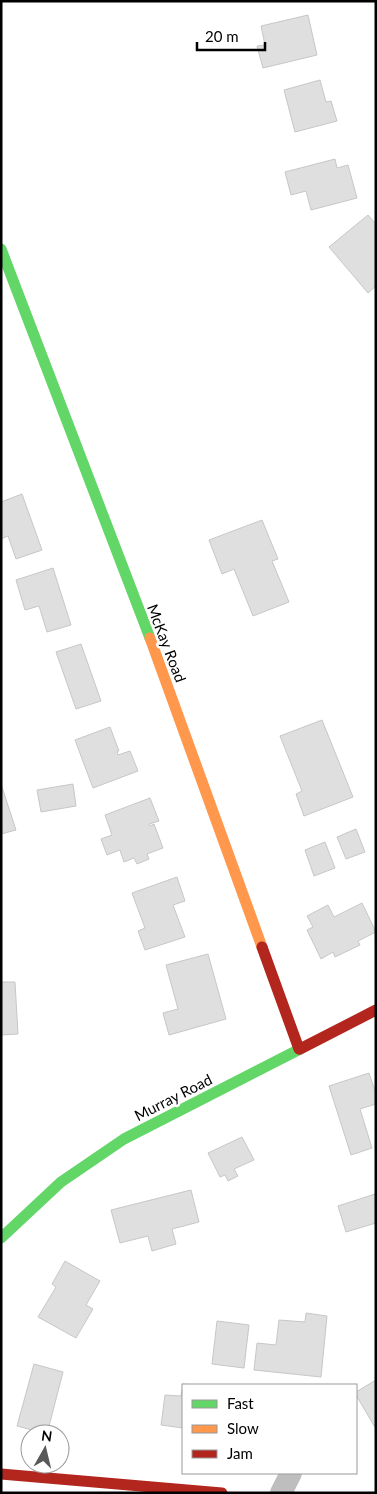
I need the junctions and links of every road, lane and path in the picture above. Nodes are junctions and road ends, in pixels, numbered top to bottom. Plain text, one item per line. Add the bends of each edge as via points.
1 (1, 249) edge
2 (376, 1010) edge
3 (299, 1050) junction
4 (1, 1238) edge
5 (1, 1474) edge
6 (291, 1474) edge
7 (222, 1493) edge
8 (281, 1493) edge

1 - 3 street, McKay Road via 162,669
2 - 3 street, Murray Road
3 - 4 street, Murray Road via 124,1139 61,1182
5 - 7 street
6 - 8 street

